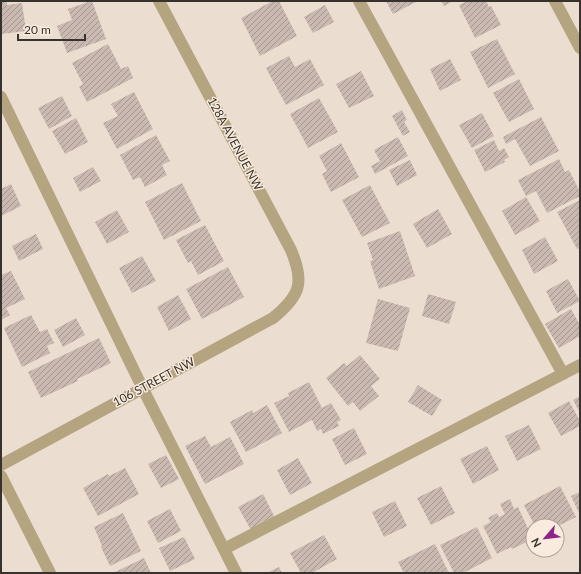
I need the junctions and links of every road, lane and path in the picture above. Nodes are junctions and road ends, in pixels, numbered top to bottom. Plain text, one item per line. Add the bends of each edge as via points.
1 (159, 1) edge
2 (359, 1) edge
3 (555, 1) edge
4 (580, 48) edge
5 (1, 97) edge
6 (298, 289) joint
7 (580, 366) edge
8 (562, 374) junction
9 (143, 388) junction
10 (1, 465) edge
11 (1, 476) edge
12 (224, 549) junction
13 (50, 573) edge
14 (236, 573) edge

1 - 6 street, 128A AVENUE NW via 291,250 299,276
2 - 8 street
3 - 4 street
5 - 9 street
6 - 9 street, 106 STREET NW via 293,300 274,318
7 - 8 street
8 - 12 street
9 - 10 street, 106 STREET NW
9 - 12 street
11 - 13 street
12 - 14 street

